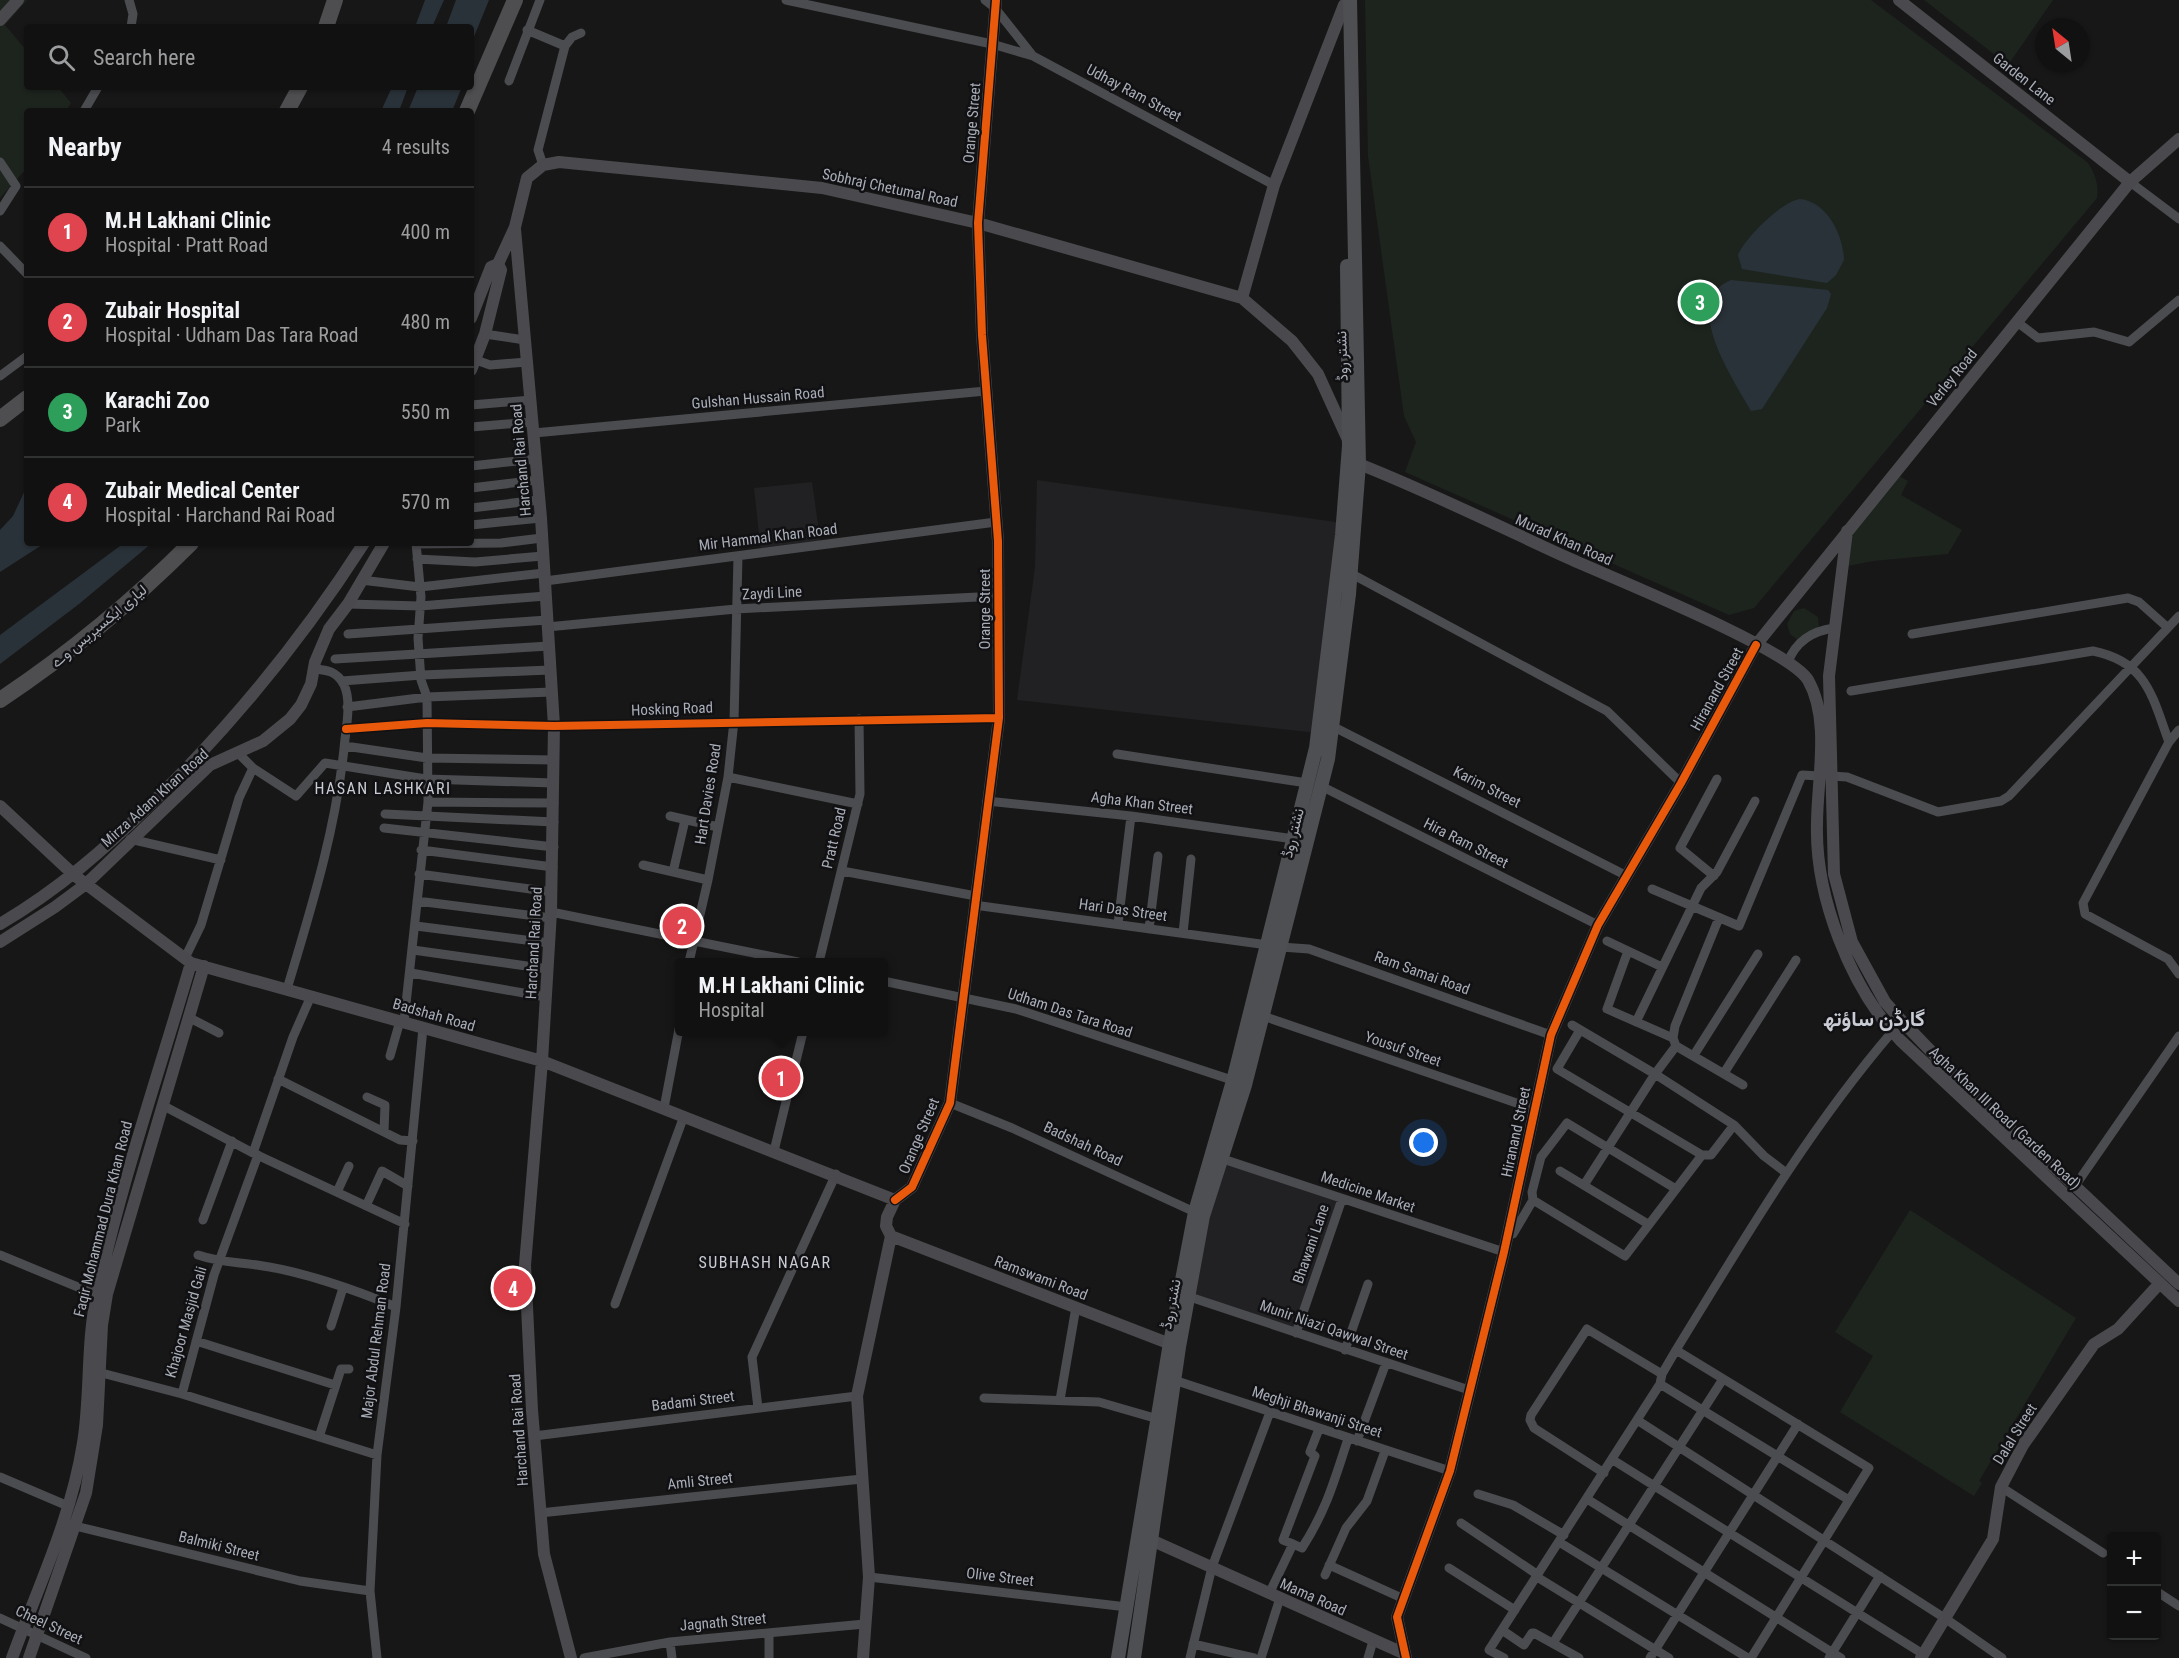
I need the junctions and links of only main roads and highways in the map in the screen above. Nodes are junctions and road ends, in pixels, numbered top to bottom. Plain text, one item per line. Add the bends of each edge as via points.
1 (18, 0) edge
2 (335, 0) edge
3 (516, 0) edge
4 (1899, 0) edge
5 (1344, 1) edge
6 (992, 3) edge
7 (0, 20) edge
8 (327, 24) edge
9 (298, 90) edge
10 (289, 108) edge
11 (468, 108) edge
12 (2179, 139) edge
13 (2130, 182) junction
14 (978, 223) junction
15 (515, 226) junction
16 (498, 264) junction
17 (1242, 298) junction
18 (474, 310) edge
19 (474, 365) edge
20 (24, 400) edge
21 (0, 419) edge
22 (1349, 446) junction
23 (1359, 464) junction
24 (1847, 531) junction
25 (188, 546) edge
26 (362, 546) edge
27 (382, 546) edge
28 (1756, 645) junction
29 (0, 700) edge
30 (1825, 776) junction
31 (1314, 785) junction
32 (0, 806) edge
33 (74, 875) junction
34 (86, 884) junction
35 (0, 924) edge
36 (0, 942) edge
37 (1274, 946) junction
38 (188, 960) junction
39 (204, 966) junction
40 (543, 1061) junction
41 (1239, 1083) junction
42 (896, 1200) junction
43 (1199, 1214) junction
44 (891, 1236) junction
45 (2177, 1277) edge
46 (2160, 1283) junction
47 (102, 1297) junction
48 (2179, 1301) edge
49 (1174, 1345) junction
50 (94, 1371) junction
51 (69, 1525) junction
52 (1151, 1540) junction
53 (1404, 1655) edge
54 (1922, 1656) edge
55 (12, 1658) edge
56 (30, 1658) edge
57 (572, 1658) edge
58 (863, 1658) edge
59 (1118, 1658) edge
60 (1134, 1658) edge

1 - 7 main road
2 - 8 highway
3 - 11 highway
4 - 13 main road, Garden Lane
5 - 17 main road via 1274,185
5 - 22 main road, نشتر روڈ
5 - 23 main road, نشتر روڈ
6 - 14 main road, Orange Street
9 - 10 highway
12 - 13 main road, Verley Road
13 - 24 main road, Verley Road
14 - 15 main road, Sobhraj Chetumal Road via 822,188 559,162 543,165 527,178
14 - 17 main road, Sobhraj Chetumal Road
14 - 42 main road, Orange Street via 996,522 999,718 950,1103 912,1187
15 - 16 main road
15 - 40 main road, Harchand Rai Road via 541,518 554,726 554,847
16 - 18 main road via 491,267
16 - 19 main road via 501,270
17 - 22 main road via 1292,341 1318,374
20 - 21 highway
22 - 23 main road
22 - 31 main road, نشتر روڈ
23 - 28 main road, Murad Khan Road
23 - 31 main road, نشتر روڈ via 1332,726
24 - 28 main road, Verley Road
24 - 30 main road, Agha Khan III Road (Garden Road) via 1829,676
25 - 29 highway, لیاری ایکسپریس وے via 101,626
26 - 33 main road, Mirza Adam Khan Road via 269,677 183,773
27 - 34 main road, Mirza Adam Khan Road via 329,629 311,684 290,719 263,741 210,765
28 - 30 main road, Agha Khan III Road (Garden Road) via 1788,662 1807,679 1820,729
28 - 53 main road, Hiranand Street via 1598,926 1551,1035 1504,1252 1450,1471 1397,1617
30 - 45 main road, Agha Khan III Road (Garden Road) via 1834,874 1852,942 1885,1002 1975,1097
30 - 46 main road, Agha Khan III Road (Garden Road) via 1816,827 1827,898 1854,974 1892,1032
31 - 37 main road, نشتر روڈ
31 - 37 main road, نشتر روڈ via 1293,839
32 - 33 main road, Badshah Road
33 - 34 main road, Badshah Road
33 - 35 main road, Mirza Adam Khan Road
34 - 36 main road, Mirza Adam Khan Road
34 - 38 main road, Badshah Road
37 - 41 main road, نشتر روڈ
37 - 41 main road, نشتر روڈ via 1263,1016
38 - 39 main road, Badshah Road
38 - 47 main road, Faqir Mohammad Dura Khan Road via 133,1157
39 - 40 main road, Badshah Road
39 - 47 main road, Faqir Mohammad Dura Khan Road
40 - 42 main road, Badshah Road
40 - 57 main road, Harchand Rai Road via 525,1265 544,1554
41 - 43 main road, نشتر روڈ
41 - 43 main road, نشتر روڈ via 1223,1158
42 - 44 main road, Orange Street via 887,1217
43 - 49 main road, نشتر روڈ
43 - 49 main road, نشتر روڈ via 1190,1297
44 - 49 main road, Ramswami Road
44 - 58 main road, Orange Street via 857,1396 869,1577
46 - 48 main road, Agha Khan III Road (Garden Road)
46 - 54 main road, Dalal Street via 2118,1329 2094,1344 2023,1445 2001,1487 1993,1539
47 - 50 main road, Faqir Mohammad Dura Khan Road
49 - 52 main road, نشتر روڈ via 1174,1380
49 - 59 main road, نشتر روڈ
50 - 51 main road, Faqir Mohammad Dura Khan Road via 68,1506
50 - 51 main road, Faqir Mohammad Dura Khan Road via 94,1448 86,1493
51 - 55 main road, Faqir Mohammad Dura Khan Road
51 - 56 main road, Faqir Mohammad Dura Khan Road
52 - 53 main road, Mama Road
52 - 60 main road, نشتر روڈ

